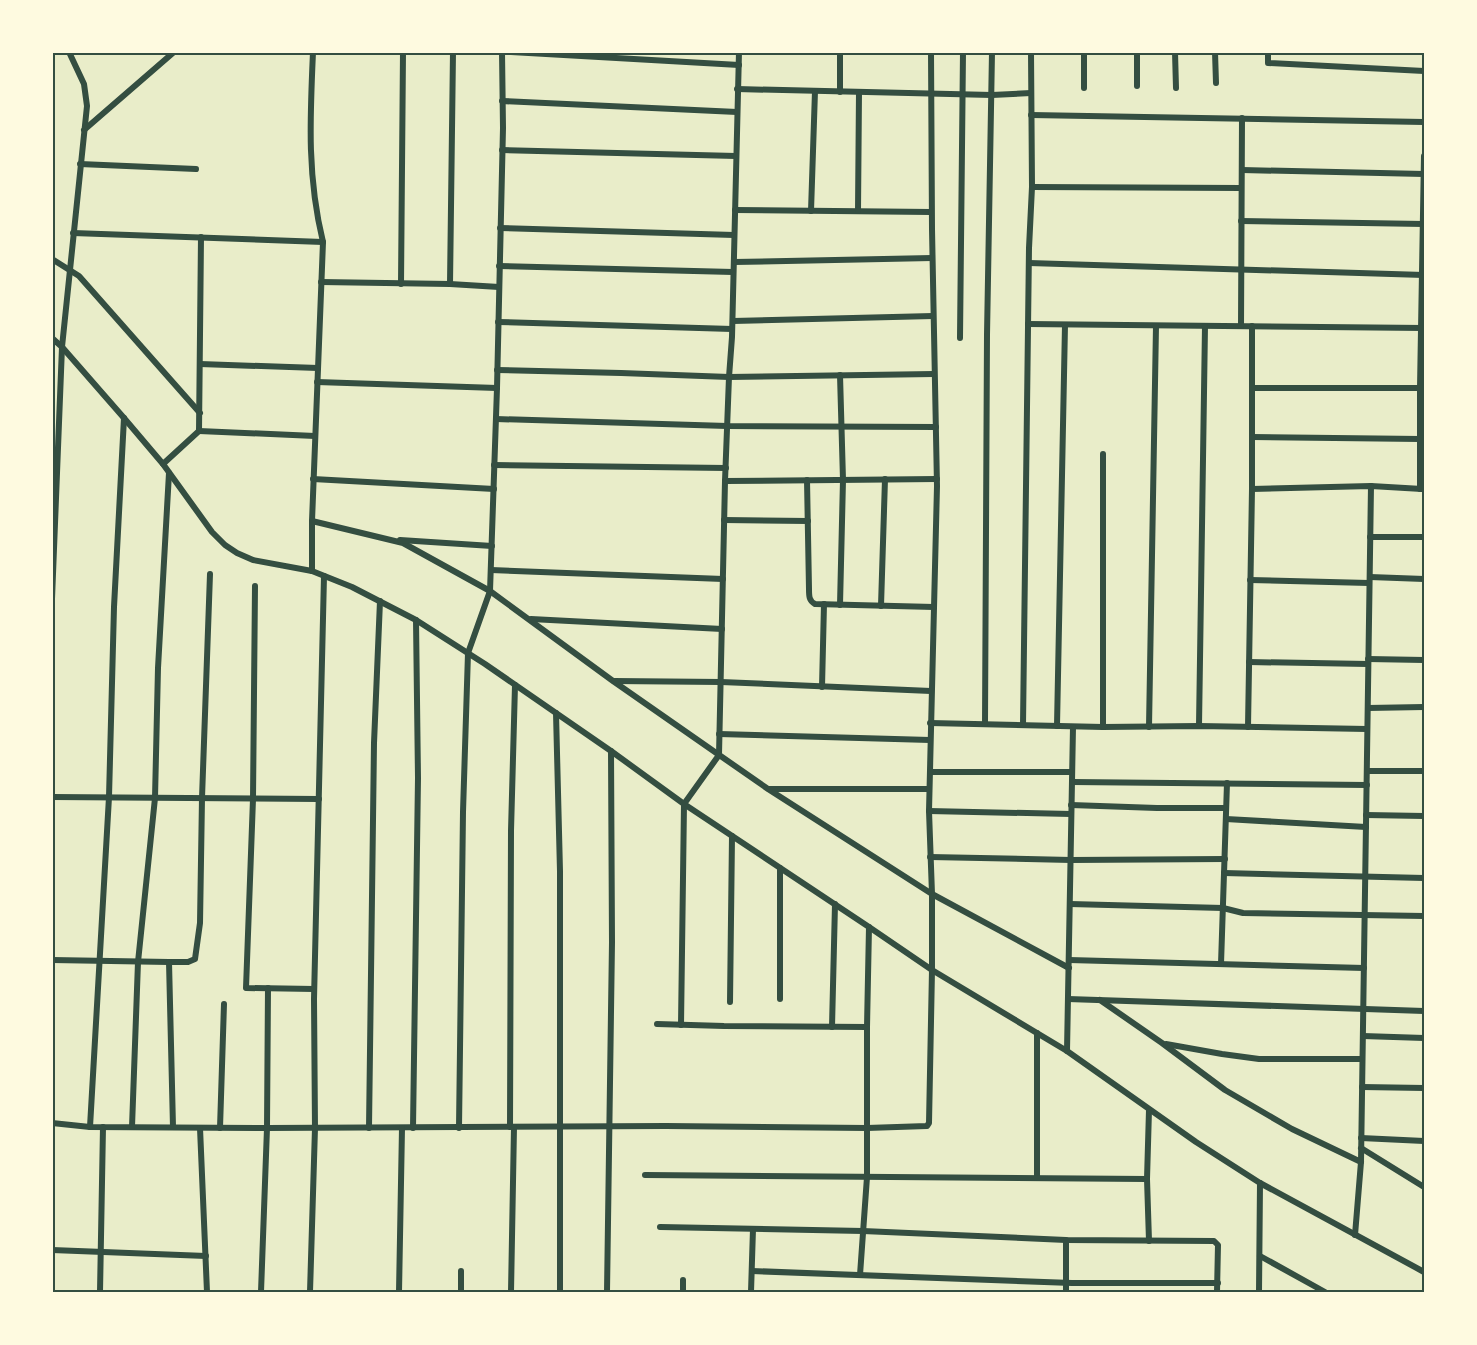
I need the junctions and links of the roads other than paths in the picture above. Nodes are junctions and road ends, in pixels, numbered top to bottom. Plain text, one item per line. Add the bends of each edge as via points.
1 (69, 52) edge
2 (174, 52) edge
3 (313, 52) edge
4 (403, 52) edge
5 (453, 52) edge
6 (502, 52) edge
7 (511, 52) edge
8 (739, 52) edge
9 (840, 52) edge
10 (931, 52) edge
11 (963, 52) edge
12 (992, 52) edge
13 (1031, 52) edge
14 (1084, 52) edge
15 (1137, 52) edge
16 (1175, 52) edge
17 (1215, 52) edge
18 (1268, 52) edge
19 (738, 65) junction
20 (1425, 71) edge
21 (1216, 82) dead end
22 (1137, 86) dead end
23 (1084, 88) dead end
24 (1176, 88) dead end
25 (737, 89) junction
26 (815, 91) junction
27 (840, 92) junction
28 (859, 92) junction
29 (931, 93) junction
30 (1030, 93) junction
31 (963, 94) junction
32 (992, 95) junction
33 (502, 101) junction
34 (737, 112) junction
35 (1031, 116) junction
36 (1242, 118) junction
37 (1425, 122) edge
38 (84, 129) junction
39 (502, 150) junction
40 (736, 156) junction
41 (1425, 156) edge
42 (80, 164) junction
43 (196, 169) dead end
44 (1242, 170) junction
45 (1424, 174) edge
46 (1032, 187) junction
47 (1241, 188) junction
48 (735, 210) junction
49 (811, 211) junction
50 (858, 211) junction
51 (932, 212) junction
52 (1241, 221) junction
53 (1424, 224) edge
54 (500, 228) junction
55 (73, 233) junction
56 (734, 235) junction
57 (201, 237) junction
58 (323, 242) junction
59 (932, 258) junction
60 (52, 259) edge
61 (734, 262) junction
62 (1029, 263) junction
63 (499, 266) junction
64 (1241, 269) junction
65 (70, 270) junction
66 (733, 272) junction
67 (1424, 274) edge
68 (321, 282) junction
69 (401, 284) junction
70 (450, 284) junction
71 (499, 287) junction
72 (933, 316) junction
73 (733, 321) junction
74 (498, 322) junction
75 (1028, 324) junction
76 (1065, 325) junction
77 (1156, 326) junction
78 (1205, 326) junction
79 (1241, 326) junction
80 (1252, 327) junction
81 (1423, 328) edge
82 (732, 329) junction
83 (52, 338) edge
84 (960, 338) dead end
85 (62, 347) junction
86 (200, 364) junction
87 (318, 368) junction
88 (497, 370) junction
89 (934, 374) junction
90 (840, 375) junction
91 (729, 377) junction
92 (317, 382) junction
93 (497, 388) junction
94 (1252, 388) junction
95 (1422, 388) edge
96 (200, 413) junction
97 (124, 418) junction
98 (496, 419) junction
99 (727, 426) junction
100 (842, 427) junction
101 (936, 427) junction
102 (200, 431) junction
103 (315, 436) junction
104 (1252, 437) junction
105 (1420, 439) junction
106 (1103, 454) dead end
107 (163, 464) junction
108 (495, 465) junction
109 (726, 468) junction
110 (169, 473) junction
111 (314, 479) junction
112 (885, 479) junction
113 (937, 479) junction
114 (807, 480) junction
115 (843, 480) junction
116 (725, 481) junction
117 (1371, 486) junction
118 (494, 489) junction
119 (1252, 489) junction
120 (1422, 489) edge
121 (54, 503) edge
122 (724, 520) junction
123 (808, 520) junction
124 (312, 521) junction
125 (1370, 537) junction
126 (1425, 537) edge
127 (385, 538) junction
128 (492, 546) junction
129 (491, 570) junction
130 (312, 571) junction
131 (210, 574) dead end
132 (324, 576) junction
133 (723, 579) junction
134 (1425, 579) edge
135 (1250, 580) junction
136 (1369, 580) junction
137 (255, 586) dead end
138 (490, 591) junction
139 (52, 599) edge
140 (380, 601) junction
141 (824, 604) junction
142 (840, 605) junction
143 (881, 606) junction
144 (934, 608) junction
145 (529, 619) junction
146 (416, 620) junction
147 (722, 629) junction
148 (468, 653) junction
149 (1425, 660) edge
150 (1368, 661) junction
151 (1249, 662) junction
152 (613, 681) junction
153 (721, 682) junction
154 (515, 685) junction
155 (822, 687) junction
156 (931, 691) junction
157 (1425, 707) edge
158 (1368, 708) junction
159 (556, 713) junction
160 (930, 723) junction
161 (985, 724) junction
162 (1023, 725) junction
163 (1058, 726) junction
164 (1073, 726) junction
165 (1199, 726) junction
166 (1103, 727) junction
167 (1149, 727) junction
168 (1248, 727) junction
169 (1367, 729) junction
170 (719, 734) junction
171 (930, 740) junction
172 (611, 752) junction
173 (719, 754) junction
174 (1367, 771) junction
175 (1425, 771) edge
176 (930, 772) junction
177 (1072, 772) junction
178 (1072, 782) junction
179 (1227, 783) junction
180 (1366, 785) junction
181 (768, 789) junction
182 (929, 789) junction
183 (52, 797) edge
184 (109, 797) junction
185 (155, 798) junction
186 (202, 798) junction
187 (253, 799) junction
188 (319, 799) junction
189 (684, 804) junction
190 (1071, 805) junction
191 (1226, 808) junction
192 (929, 811) junction
193 (1071, 814) junction
194 (1366, 815) junction
195 (1425, 816) edge
196 (1226, 819) junction
197 (1366, 827) junction
198 (732, 836) junction
199 (930, 857) junction
200 (1225, 859) junction
201 (1071, 860) junction
202 (780, 868) junction
203 (1224, 873) junction
204 (1365, 876) junction
205 (1425, 878) edge
206 (932, 894) junction
207 (835, 904) junction
208 (1070, 904) junction
209 (1223, 908) junction
210 (1365, 914) junction
211 (1425, 916) edge
212 (869, 927) junction
213 (52, 960) edge
214 (1069, 960) junction
215 (99, 961) junction
216 (138, 962) junction
217 (169, 962) junction
218 (1221, 964) junction
219 (1069, 968) junction
220 (1364, 969) junction
221 (932, 970) junction
222 (268, 988) junction
223 (314, 989) junction
224 (780, 999) dead end
225 (1068, 999) junction
226 (1099, 1000) junction
227 (730, 1002) dead end
228 (224, 1004) dead end
229 (1363, 1010) junction
230 (1425, 1011) edge
231 (657, 1024) dead end
232 (681, 1025) junction
233 (832, 1027) junction
234 (867, 1027) junction
235 (1036, 1033) junction
236 (1363, 1036) junction
237 (1425, 1038) edge
238 (1162, 1043) junction
239 (1067, 1052) junction
240 (1362, 1059) junction
241 (1362, 1087) junction
242 (1425, 1088) edge
243 (1149, 1110) junction
244 (52, 1124) edge
245 (610, 1126) junction
246 (90, 1127) junction
247 (512, 1127) junction
248 (559, 1127) junction
249 (103, 1128) junction
250 (132, 1128) junction
251 (173, 1128) junction
252 (200, 1128) junction
253 (220, 1128) junction
254 (267, 1128) junction
255 (315, 1128) junction
256 (369, 1128) junction
257 (402, 1128) junction
258 (413, 1128) junction
259 (459, 1128) junction
260 (867, 1128) junction
261 (1361, 1138) junction
262 (1425, 1141) edge
263 (1361, 1148) junction
264 (1361, 1162) junction
265 (645, 1175) dead end
266 (867, 1177) junction
267 (1037, 1178) junction
268 (1147, 1179) junction
269 (1260, 1183) junction
270 (1425, 1187) edge
271 (660, 1227) dead end
272 (753, 1229) junction
273 (863, 1231) junction
274 (1355, 1235) junction
275 (1066, 1240) junction
276 (1149, 1241) junction
277 (52, 1250) edge
278 (101, 1252) junction
279 (206, 1256) junction
280 (1260, 1256) junction
281 (461, 1271) dead end
282 (752, 1271) junction
283 (1425, 1272) edge
284 (860, 1275) junction
285 (682, 1280) dead end
286 (1066, 1282) junction
287 (1218, 1283) junction
288 (100, 1293) edge
289 (207, 1293) edge
290 (261, 1293) edge
291 (310, 1293) edge
292 (399, 1293) edge
293 (461, 1293) edge
294 (511, 1293) edge
295 (560, 1293) edge
296 (607, 1293) edge
297 (682, 1293) edge
298 (751, 1293) edge
299 (1066, 1293) edge
300 (1217, 1293) edge
301 (1259, 1293) edge
302 (1325, 1293) edge

1 - 38 street via 86,92
2 - 38 street
3 - 58 street via 311,163
4 - 69 street
5 - 70 street
6 - 33 street
7 - 19 street
8 - 19 street
9 - 27 street
10 - 29 street
11 - 31 street
12 - 32 street
13 - 30 street
14 - 23 street
15 - 22 street
16 - 24 street
17 - 21 street
18 - 20 street via 1268,63
19 - 25 street
25 - 26 street
25 - 34 street
26 - 27 street
26 - 49 street
27 - 28 street
28 - 29 street
28 - 50 street
29 - 31 street
29 - 51 street
30 - 32 street
30 - 35 street
31 - 32 street
31 - 84 street
32 - 161 street
33 - 34 street
33 - 39 street
34 - 40 street
35 - 36 street
35 - 46 street
36 - 37 street
36 - 44 street
38 - 42 street
39 - 40 street
39 - 54 street
40 - 48 street
41 - 45 street
42 - 43 street
42 - 55 street
44 - 45 street
44 - 47 street
45 - 53 street
46 - 47 street
46 - 62 street
47 - 52 street
48 - 49 street
48 - 56 street
49 - 50 street
50 - 51 street
51 - 59 street
52 - 53 street
52 - 64 street
53 - 67 street
54 - 56 street
54 - 63 street
55 - 57 street
55 - 65 street
56 - 61 street
57 - 58 street
57 - 86 street
58 - 68 street
59 - 61 street
59 - 72 street
60 - 65 street
61 - 66 street
62 - 64 street
62 - 75 street
63 - 66 street
63 - 71 street
64 - 67 street
64 - 79 street
65 - 85 street
65 - 96 street
66 - 73 street
67 - 81 street
68 - 69 street
68 - 87 street
69 - 70 street
70 - 71 street
71 - 74 street
72 - 73 street
72 - 89 street
73 - 82 street
74 - 82 street
74 - 88 street
75 - 76 street
75 - 162 street
76 - 77 street
76 - 163 street
77 - 78 street
77 - 167 street
78 - 79 street
78 - 165 street
79 - 80 street
80 - 81 street
80 - 94 street
81 - 95 street
82 - 91 street
83 - 85 street
85 - 97 street
85 - 121 street
86 - 87 street
86 - 96 street
87 - 92 street
88 - 91 street
88 - 93 street
89 - 90 street
89 - 101 street
90 - 91 street
90 - 100 street
91 - 99 street
92 - 93 street
92 - 103 street
93 - 98 street
94 - 95 street
94 - 104 street
95 - 105 street
96 - 102 street
97 - 107 street
97 - 184 street
98 - 99 street
98 - 108 street
99 - 100 street
99 - 109 street
100 - 101 street
100 - 115 street
101 - 113 street
102 - 103 street
102 - 107 street
103 - 111 street
104 - 105 street
104 - 119 street
105 - 120 street
106 - 166 street
107 - 110 street
108 - 109 street
108 - 118 street
109 - 116 street
110 - 130 street via 225,545 253,560
110 - 185 street
111 - 118 street
111 - 124 street
112 - 113 street
112 - 115 street
112 - 143 street
113 - 144 street
114 - 115 street
114 - 116 street
114 - 123 street
115 - 142 street
116 - 122 street
117 - 119 street
117 - 120 street
117 - 125 street
118 - 128 street
119 - 135 street
121 - 139 street
122 - 123 street
122 - 133 street
123 - 141 street via 810,599 815,604
124 - 127 street
124 - 130 street
125 - 126 street
125 - 136 street
127 - 128 street
127 - 138 street via 403,543
128 - 129 street
129 - 133 street
129 - 138 street
130 - 132 street
131 - 186 street
132 - 140 street
132 - 188 street
133 - 147 street
134 - 136 street
135 - 136 street
135 - 151 street
136 - 150 street
137 - 187 street
138 - 145 street
138 - 148 street
140 - 146 street
140 - 256 street via 374,743
141 - 142 street
141 - 155 street
142 - 143 street
143 - 144 street
144 - 156 street
145 - 147 street
145 - 152 street
146 - 148 street
146 - 258 street
147 - 153 street
148 - 154 street
148 - 259 street
149 - 150 street
150 - 151 street
150 - 158 street
151 - 168 street
152 - 153 street
152 - 173 street
153 - 155 street
153 - 170 street
154 - 159 street
154 - 247 street via 511,831
155 - 156 street
156 - 160 street
157 - 158 street
158 - 169 street
159 - 172 street
159 - 248 street
160 - 161 street
160 - 171 street
161 - 162 street
162 - 163 street
163 - 164 street
164 - 166 street
164 - 177 street
165 - 167 street
165 - 168 street
166 - 167 street
168 - 169 street
169 - 174 street
170 - 171 street
170 - 173 street
171 - 176 street
172 - 189 street
172 - 245 street
173 - 181 street
173 - 189 street
174 - 175 street
174 - 180 street
176 - 177 street
176 - 182 street
177 - 178 street
178 - 179 street
178 - 190 street
179 - 180 street
179 - 191 street
180 - 194 street
181 - 182 street
181 - 206 street
182 - 192 street
183 - 184 street
184 - 185 street
184 - 215 street
185 - 186 street
185 - 216 street
186 - 187 street
186 - 217 street via 200,923 195,959
187 - 188 street
187 - 222 street via 246,988
188 - 223 street
189 - 198 street
189 - 232 street
190 - 191 street
190 - 193 street
191 - 196 street
192 - 193 street
192 - 199 street
193 - 201 street
194 - 195 street
194 - 197 street
196 - 197 street
196 - 200 street
197 - 204 street
198 - 202 street
198 - 227 street
199 - 201 street
199 - 206 street
200 - 201 street
200 - 203 street
201 - 208 street
202 - 207 street
202 - 224 street
203 - 204 street
203 - 209 street
204 - 205 street
204 - 210 street
206 - 219 street
206 - 221 street
207 - 212 street
207 - 233 street
208 - 209 street
208 - 214 street
209 - 210 street via 1243,913
209 - 218 street
210 - 211 street
210 - 220 street
212 - 221 street
212 - 234 street
213 - 215 street
214 - 218 street
214 - 219 street
215 - 216 street
215 - 246 street
216 - 217 street
216 - 250 street
217 - 251 street
218 - 220 street
219 - 225 street
220 - 229 street
221 - 235 street
221 - 260 street via 927,1126
222 - 223 street
222 - 254 street
223 - 255 street
225 - 226 street
225 - 239 street
226 - 229 street
226 - 238 street
228 - 253 street
229 - 230 street
229 - 236 street
231 - 232 street
232 - 233 street
233 - 234 street
234 - 260 street
235 - 239 street
235 - 267 street
236 - 237 street
236 - 240 street
238 - 240 street via 1258,1059
238 - 264 street via 1225,1090 1292,1129
239 - 243 street
240 - 241 street
241 - 242 street
241 - 261 street
243 - 268 street
243 - 269 street
244 - 246 street
245 - 248 street
245 - 260 street
245 - 296 street
246 - 249 street
247 - 248 street
247 - 259 street
247 - 294 street
248 - 295 street
249 - 250 street
249 - 278 street
250 - 251 street
251 - 252 street
252 - 253 street
252 - 279 street
253 - 254 street
254 - 255 street
254 - 290 street
255 - 256 street
255 - 291 street
256 - 257 street
257 - 258 street
257 - 292 street
258 - 259 street
260 - 266 street
261 - 262 street
261 - 263 street
263 - 264 street
263 - 270 street
264 - 274 street
265 - 266 street
266 - 267 street
266 - 273 street
267 - 268 street
268 - 276 street
269 - 274 street
269 - 280 street
271 - 272 street
272 - 273 street
272 - 282 street
273 - 275 street
273 - 284 street
274 - 283 street
275 - 276 street
275 - 286 street
276 - 287 street via 1214,1241 1218,1245
277 - 278 street
278 - 279 street
278 - 288 street
279 - 289 street
280 - 301 street
280 - 302 street
281 - 293 street
282 - 284 street
282 - 298 street
284 - 286 street
285 - 297 street
286 - 287 street
286 - 299 street
287 - 300 street

